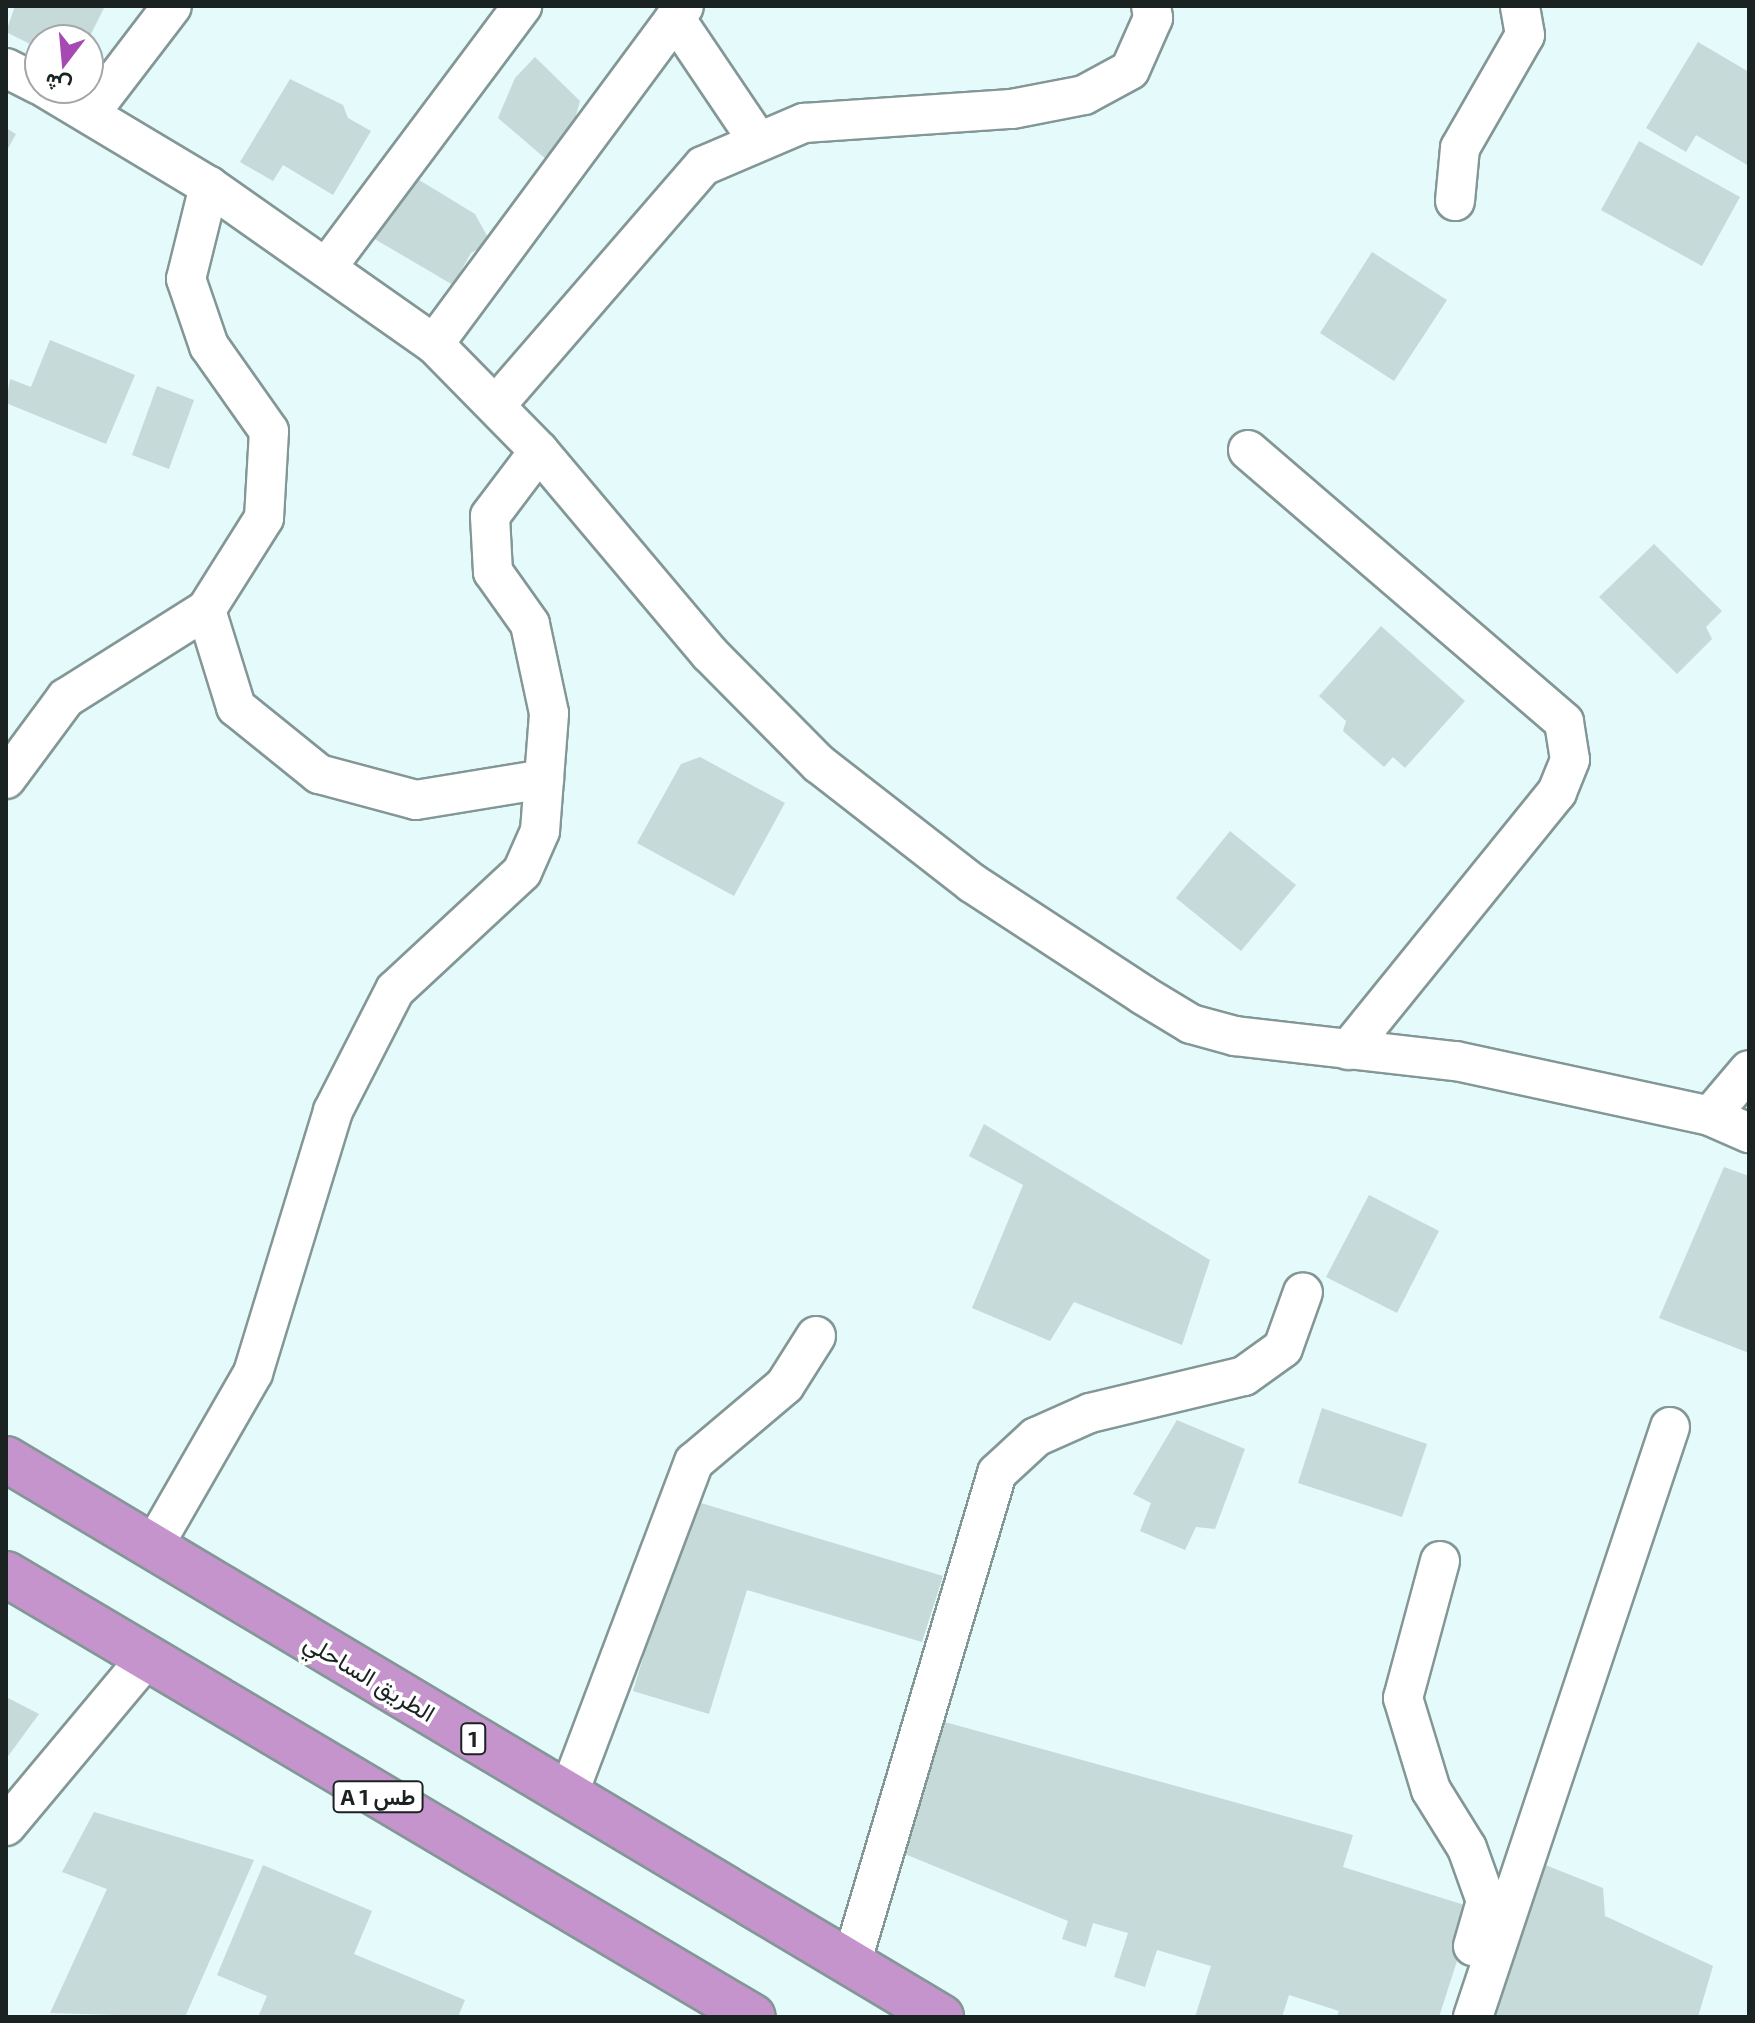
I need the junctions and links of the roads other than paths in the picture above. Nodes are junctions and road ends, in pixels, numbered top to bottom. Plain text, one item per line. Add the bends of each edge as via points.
1 (172, 6) edge
2 (522, 6) edge
3 (1151, 6) edge
4 (1520, 6) edge
5 (679, 12) edge
6 (6, 68) edge
7 (24, 77) edge
8 (76, 104) edge
9 (91, 112) junction
10 (758, 141) junction
11 (209, 186) junction
12 (1455, 201) dead end
13 (327, 267) junction
14 (434, 344) junction
15 (496, 405) junction
16 (1248, 450) dead end
17 (539, 451) junction
18 (206, 610) junction
19 (6, 779) edge
20 (544, 779) junction
21 (1348, 1050) junction
22 (1749, 1070) edge
23 (1710, 1116) junction
24 (1749, 1133) edge
25 (1303, 1292) dead end
26 (816, 1336) dead end
27 (1670, 1427) dead end
28 (6, 1459) edge
29 (153, 1547) junction
30 (1440, 1561) dead end
31 (6, 1574) edge
32 (145, 1660) junction
33 (568, 1795) junction
34 (6, 1826) edge
35 (851, 1964) junction
36 (753, 2017) edge
37 (941, 2017) edge
38 (1452, 2017) edge
39 (1473, 2017) edge

1 - 9 street
2 - 13 street
3 - 10 street via 1153,18 1130,70 1084,95 1012,109 804,123
4 - 12 street via 1525,35 1460,148
5 - 10 street
5 - 14 street
6 - 7 street
8 - 9 street
9 - 11 street
10 - 15 street via 703,166
11 - 13 street
11 - 18 street via 186,279 209,346 269,431 264,518
13 - 14 street
14 - 15 street
15 - 17 street
16 - 21 street via 1564,722 1570,760 1557,792
17 - 20 street via 490,516 493,572 530,624 549,713
17 - 21 street via 710,654 819,764 972,883 1191,1024
18 - 19 street via 66,698
18 - 20 street via 236,707 319,774 416,800
20 - 29 street via 540,831 522,872 395,990 333,1111 253,1373
21 - 23 street via 1456,1061
22 - 23 street
23 - 24 street
25 - 35 street via 1283,1348 1244,1376 1090,1413 1036,1437 997,1473
26 - 33 street via 785,1385 694,1462
27 - 39 street
28 - 29 highway, الطريق الساحلي / 1
29 - 33 highway, الطريق الساحلي / 1
30 - 38 street via 1403,1698 1431,1790 1467,1848 1486,1901
31 - 32 highway, A 1 طس
32 - 34 street
32 - 36 highway, A 1 طس
33 - 35 highway, الطريق الساحلي / 1
35 - 37 highway, الطريق الساحلي / 1

